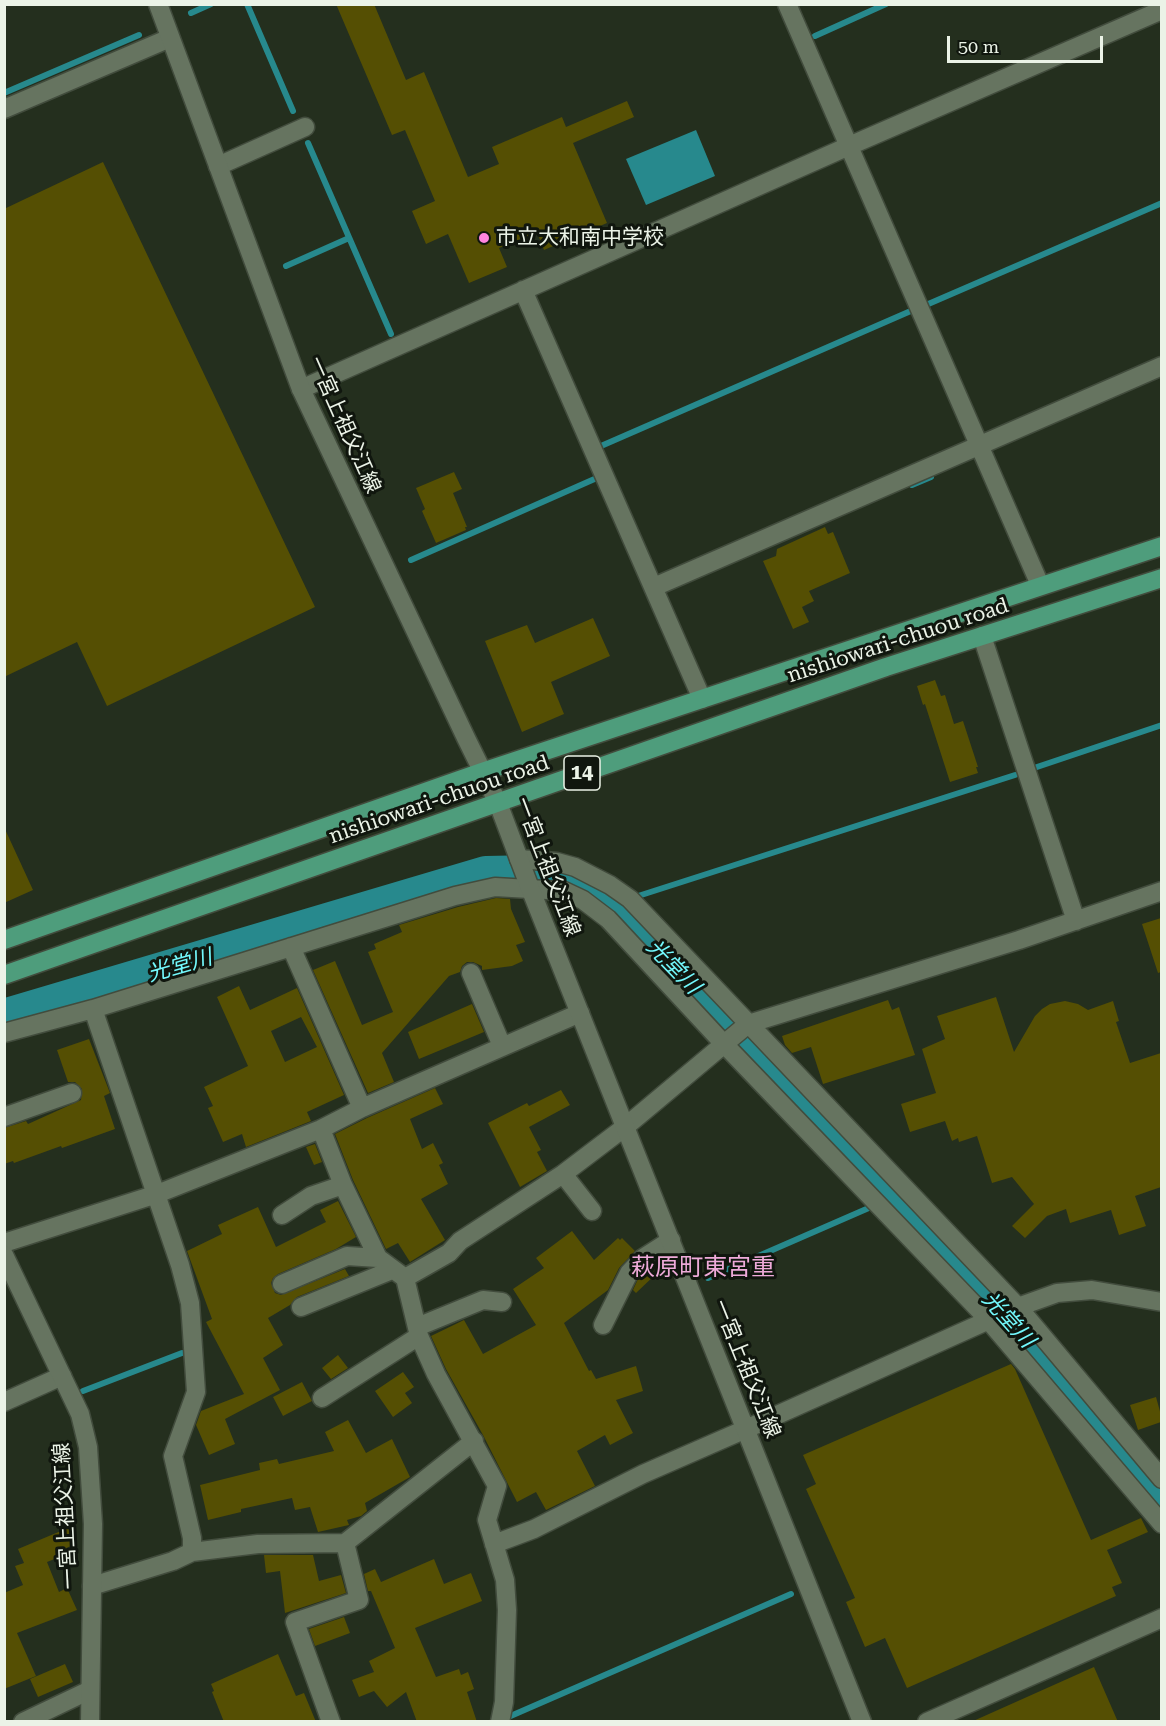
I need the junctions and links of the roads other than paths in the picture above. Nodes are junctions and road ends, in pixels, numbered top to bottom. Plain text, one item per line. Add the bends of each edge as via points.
1 (158, 4) edge
2 (787, 4) edge
3 (1161, 10) edge
4 (170, 38) junction
5 (4, 109) edge
6 (305, 127) dead end
7 (849, 146) junction
8 (218, 166) junction
9 (523, 290) junction
10 (1161, 366) edge
11 (302, 389) junction
12 (979, 446) junction
13 (1161, 546) edge
14 (1161, 578) edge
15 (1040, 585) junction
16 (654, 587) junction
17 (982, 636) junction
18 (702, 699) junction
19 (482, 772) junction
20 (498, 803) junction
21 (520, 861) junction
22 (529, 886) junction
23 (1161, 891) edge
24 (1076, 921) junction
25 (4, 940) edge
26 (291, 947) junction
27 (471, 973) dead end
28 (4, 975) edge
29 (93, 1009) junction
30 (580, 1013) junction
31 (747, 1026) junction
32 (4, 1033) edge
33 (726, 1043) junction
34 (502, 1046) junction
35 (72, 1093) dead end
36 (362, 1108) junction
37 (4, 1117) edge
38 (625, 1126) junction
39 (321, 1129) junction
40 (562, 1174) junction
41 (343, 1185) junction
42 (157, 1194) junction
43 (592, 1210) dead end
44 (282, 1215) dead end
45 (671, 1240) junction
46 (4, 1243) edge
47 (4, 1254) edge
48 (378, 1258) junction
49 (398, 1274) junction
50 (282, 1284) dead end
51 (502, 1302) dead end
52 (1161, 1302) edge
53 (301, 1307) dead end
54 (1016, 1308) junction
55 (990, 1320) junction
56 (603, 1325) dead end
57 (418, 1331) junction
58 (62, 1376) junction
59 (322, 1398) dead end
60 (4, 1402) edge
61 (746, 1430) junction
62 (474, 1442) junction
63 (1161, 1479) edge
64 (1161, 1524) edge
65 (345, 1543) junction
66 (494, 1544) junction
67 (192, 1552) junction
68 (92, 1586) junction
69 (1161, 1618) edge
70 (90, 1690) junction
71 (23, 1722) edge
72 (90, 1722) edge
73 (331, 1722) edge
74 (501, 1722) edge
75 (862, 1722) edge
76 (927, 1722) edge

1 - 4 street, 一宮上祖父江線
2 - 7 street
3 - 7 street
4 - 5 street
4 - 8 street, 一宮上祖父江線
6 - 8 street
7 - 9 street
7 - 12 street
8 - 11 street, 一宮上祖父江線
9 - 11 street
9 - 16 street
10 - 12 street
11 - 19 street, 一宮上祖父江線
12 - 15 street
12 - 16 street
13 - 15 main road, nishiowari-chuou road / 14
14 - 17 main road, nishiowari-chuou road / 14
15 - 18 main road, nishiowari-chuou road / 14
16 - 18 street
17 - 20 main road, nishiowari-chuou road / 14
17 - 24 street
18 - 19 main road, nishiowari-chuou road / 14
19 - 20 street, 一宮上祖父江線
19 - 25 main road, nishiowari-chuou road / 14
20 - 21 street, 一宮上祖父江線
20 - 28 main road, nishiowari-chuou road / 14
21 - 22 street, 一宮上祖父江線
21 - 31 street via 557,862 575,867 630,899
22 - 26 street via 495,887 455,896
22 - 30 street, 一宮上祖父江線
22 - 33 street via 564,891 608,919
23 - 24 street
24 - 31 street
26 - 29 street
26 - 36 street
27 - 34 street
29 - 32 street
29 - 42 street
30 - 34 street
30 - 38 street, 一宮上祖父江線
31 - 33 street
31 - 54 street
33 - 38 street
33 - 55 street
34 - 36 street
35 - 37 street
36 - 39 street
38 - 40 street
38 - 45 street, 一宮上祖父江線
39 - 41 street
39 - 42 street
40 - 43 street
40 - 49 street via 460,1241 449,1253
41 - 44 street via 311,1196
41 - 48 street
42 - 46 street
42 - 67 street via 190,1303 196,1392 173,1456
45 - 56 street via 629,1273
45 - 61 street, 一宮上祖父江線
47 - 58 street, 一宮上祖父江線
48 - 49 street
48 - 50 street via 347,1256
49 - 53 street
49 - 57 street
51 - 57 street via 483,1300
52 - 54 street via 1092,1290 1058,1293
54 - 55 street
54 - 63 street
55 - 61 street
55 - 64 street
57 - 59 street
57 - 62 street via 436,1374
58 - 60 street
58 - 68 street, 一宮上祖父江線 via 80,1414 88,1447
61 - 66 street
61 - 75 street, 一宮上祖父江線
62 - 65 street
62 - 66 street via 497,1486 487,1520
65 - 67 street via 258,1544
65 - 73 street via 359,1600 295,1622
66 - 74 street via 505,1580 507,1610
67 - 68 street
68 - 70 street, 一宮上祖父江線
69 - 76 street
70 - 71 street
70 - 72 street, 一宮上祖父江線

